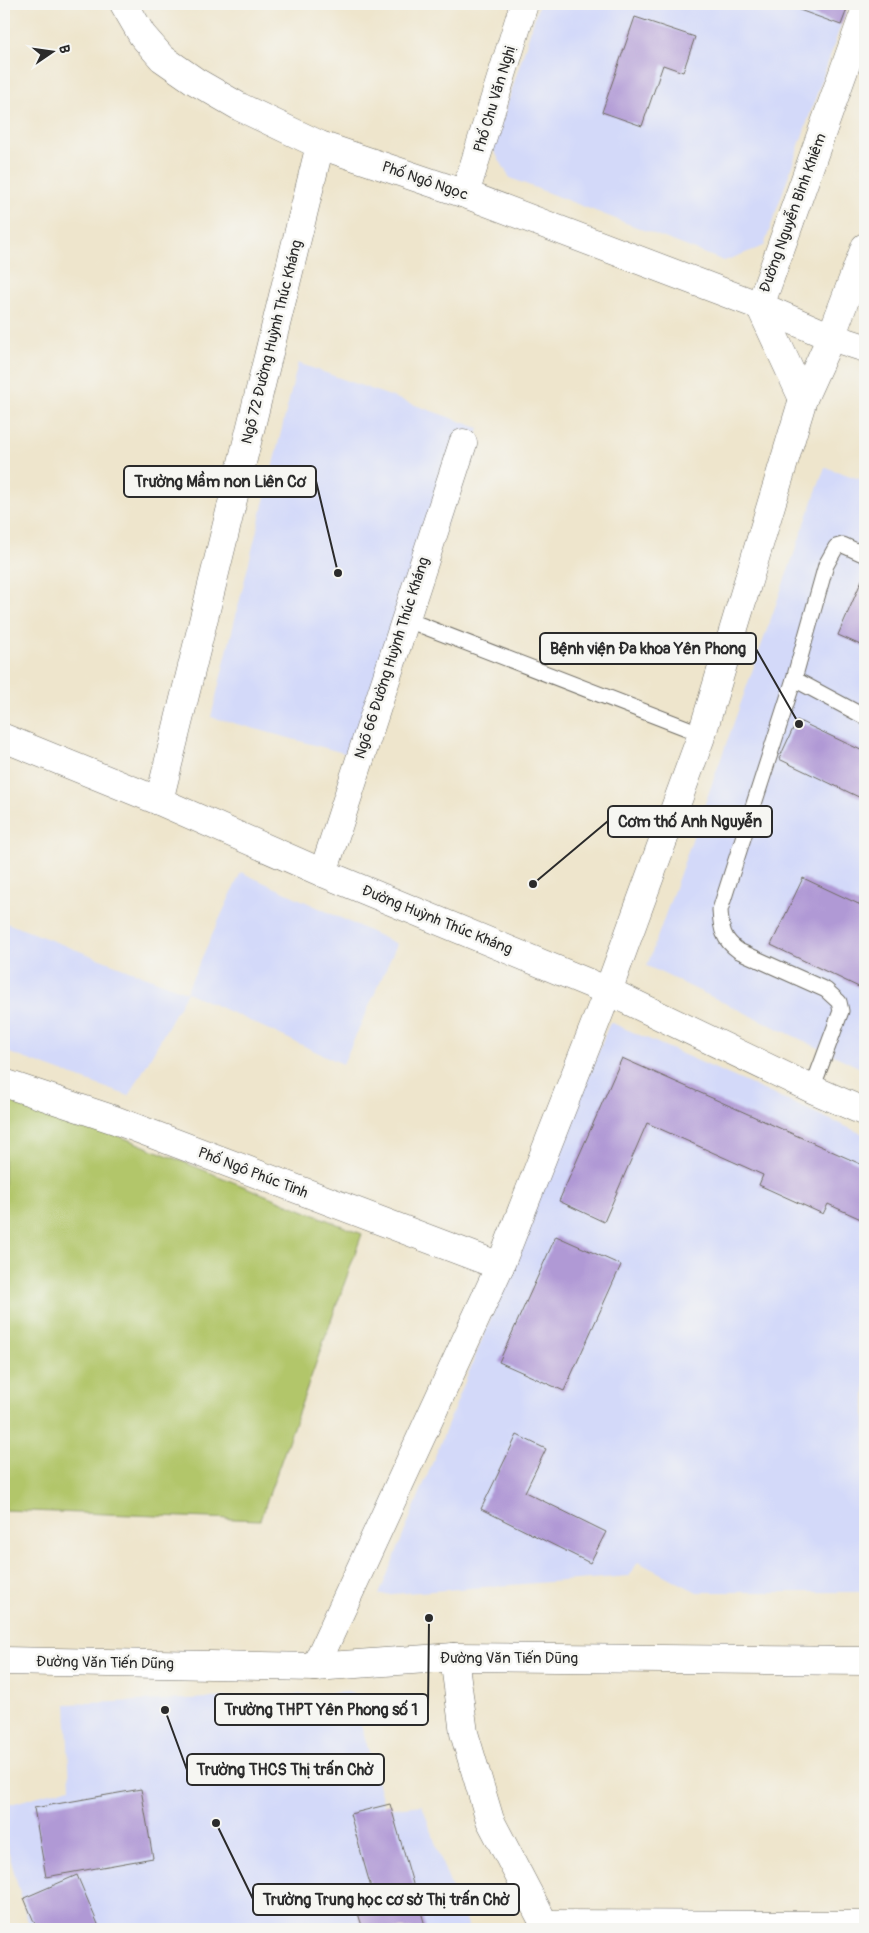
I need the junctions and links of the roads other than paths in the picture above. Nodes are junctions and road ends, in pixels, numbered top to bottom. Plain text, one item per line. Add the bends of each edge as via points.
1 (124, 4) edge
2 (524, 4) edge
3 (865, 11) edge
4 (320, 145) junction
5 (465, 194) junction
6 (865, 247) edge
7 (760, 306) junction
8 (831, 336) junction
9 (865, 348) edge
10 (803, 399) junction
11 (463, 444) dead end
12 (865, 555) edge
13 (405, 618) junction
14 (794, 679) junction
15 (865, 717) edge
16 (702, 734) junction
17 (4, 738) edge
18 (160, 801) junction
19 (323, 873) junction
20 (608, 991) junction
21 (4, 1083) edge
22 (812, 1089) junction
23 (865, 1112) edge
24 (500, 1266) junction
25 (454, 1657) junction
26 (4, 1661) edge
27 (865, 1661) edge
28 (315, 1666) junction
29 (865, 1925) edge
30 (545, 1927) edge

1 - 4 main road, Phố Ngô Ngọc via 142,35 162,58 240,107
2 - 5 main road, Phố Chu Văn Nghị
3 - 7 main road, Đường Nguyễn Bỉnh Khiêm
4 - 5 main road, Phố Ngô Ngọc
4 - 18 main road, Ngõ 72 Đường Huỳnh Thúc Kháng
5 - 7 main road, Phố Ngô Ngọc
6 - 8 main road
7 - 8 main road, Phố Ngô Ngọc
7 - 10 main road, Đường Nguyễn Bỉnh Khiêm
8 - 9 main road, Phố Ngô Ngọc
8 - 10 main road
10 - 16 main road
11 - 13 main road, Ngõ 66 Đường Huỳnh Thúc Kháng
12 - 14 lane via 843,545 836,547 829,558
13 - 16 lane
13 - 19 main road, Ngõ 66 Đường Huỳnh Thúc Kháng
14 - 15 lane
14 - 22 lane via 720,910 729,944 826,990 839,1002 841,1011
16 - 20 main road
17 - 18 main road, Đường Huỳnh Thúc Kháng
18 - 19 main road, Đường Huỳnh Thúc Kháng
19 - 20 main road, Đường Huỳnh Thúc Kháng
20 - 22 main road, Đường Huỳnh Thúc Kháng
20 - 24 main road
21 - 24 main road, Phố Ngô Phúc Tinh via 115,1120
22 - 23 main road, Đường Huỳnh Thúc Kháng
24 - 28 main road
25 - 27 main road, Đường Văn Tiến Dũng
25 - 28 main road, Đường Văn Tiến Dũng
25 - 30 main road via 464,1733 490,1820
26 - 28 main road, Đường Văn Tiến Dũng
29 - 30 main road

